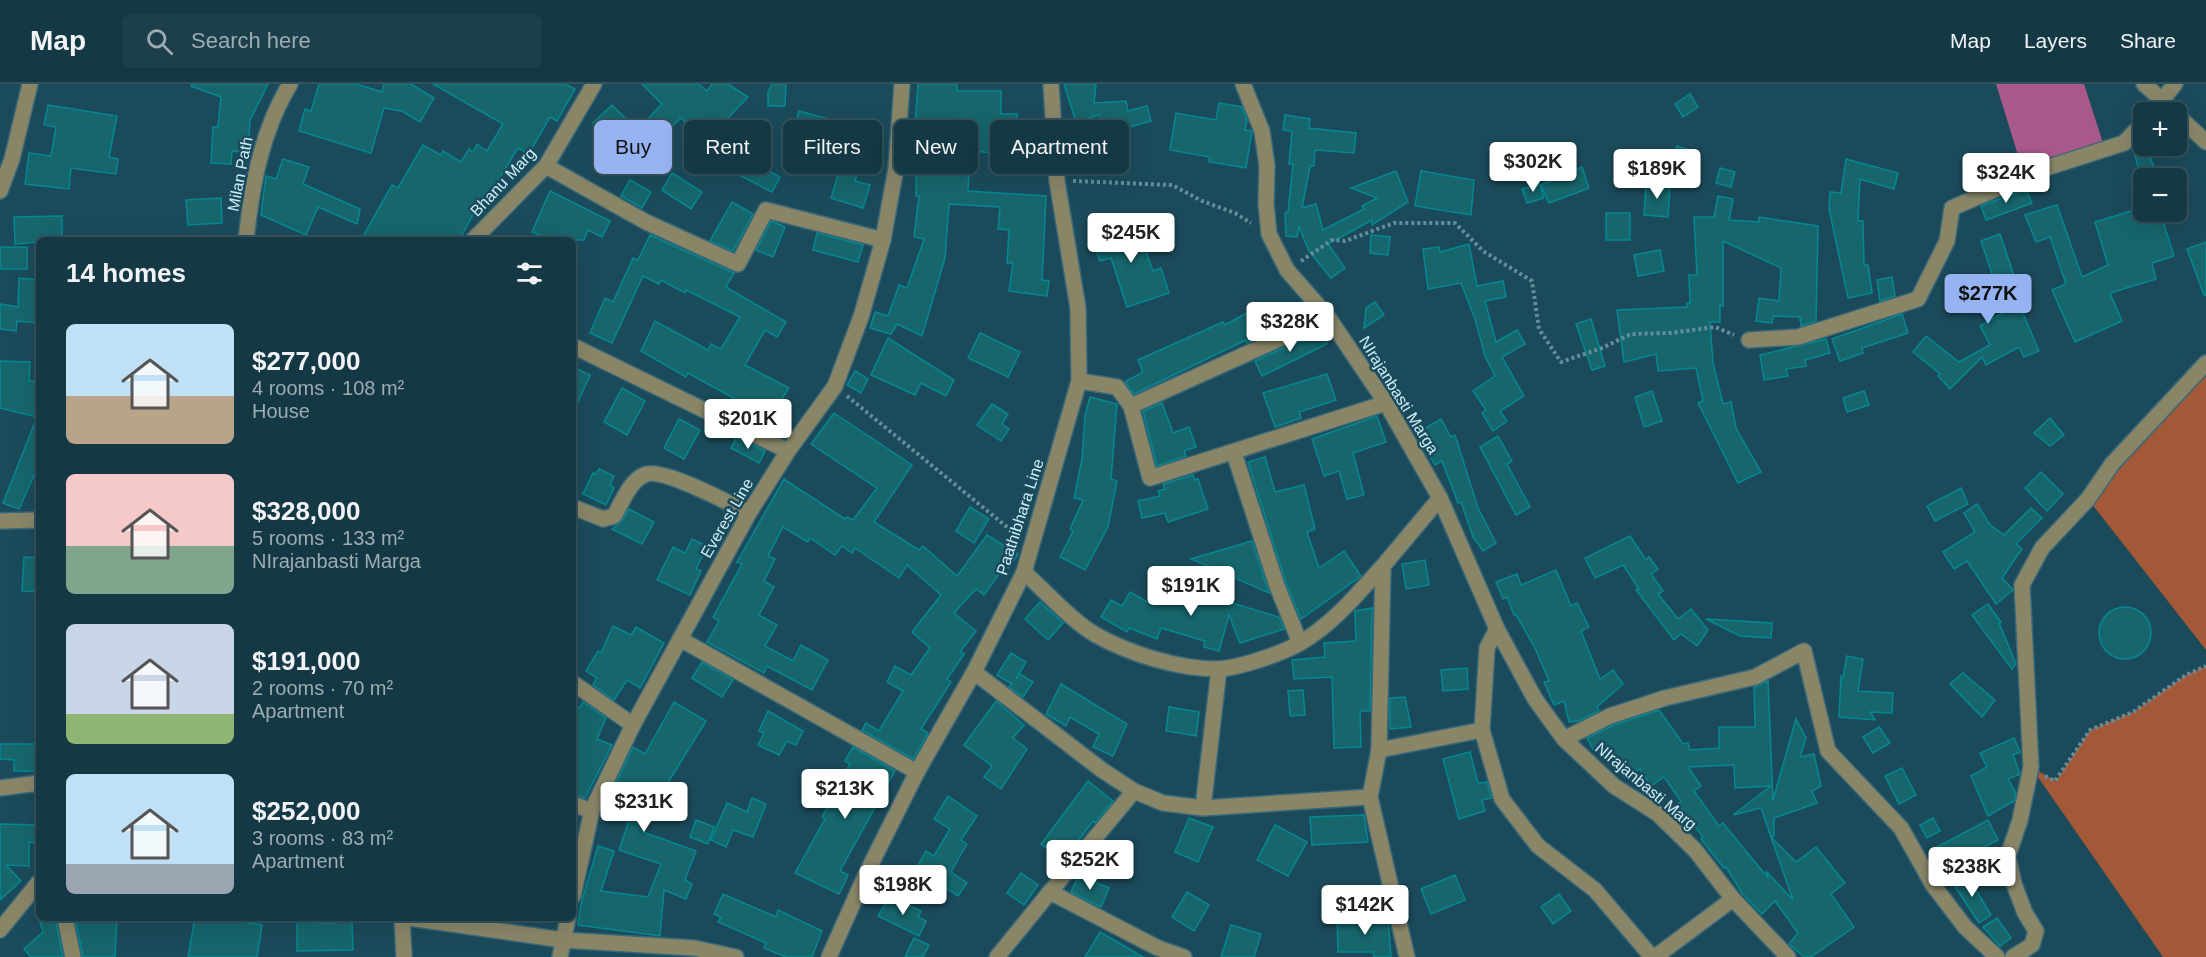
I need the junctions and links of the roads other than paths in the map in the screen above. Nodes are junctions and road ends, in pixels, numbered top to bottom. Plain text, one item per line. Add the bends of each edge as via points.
1 (30, 84) edge
2 (290, 84) edge
3 (594, 84) edge
4 (902, 84) edge
5 (1051, 84) edge
6 (1243, 84) edge
7 (2144, 84) edge
8 (2175, 84) edge
9 (2155, 102) edge
10 (2162, 102) edge
11 (2187, 124) edge
12 (2133, 134) edge
13 (2206, 142) edge
14 (546, 166) junction
15 (0, 191) edge
16 (246, 237) edge
17 (476, 237) edge
18 (883, 240) junction
19 (1328, 317) junction
20 (1749, 340) road end
21 (576, 347) edge
22 (2206, 363) edge
23 (1079, 381) junction
24 (1386, 403) junction
25 (1131, 406) junction
26 (788, 451) junction
27 (1234, 453) junction
28 (1440, 498) junction
29 (576, 508) edge
30 (749, 513) junction
31 (36, 520) edge
32 (0, 521) edge
33 (1383, 566) junction
34 (1024, 572) junction
35 (1497, 629) junction
36 (680, 639) junction
37 (1300, 644) junction
38 (1219, 669) junction
39 (974, 672) junction
40 (576, 685) edge
41 (633, 725) junction
42 (1482, 730) junction
43 (1564, 740) junction
44 (1379, 750) junction
45 (917, 772) junction
46 (36, 783) edge
47 (0, 788) edge
48 (1134, 790) junction
49 (1370, 797) junction
50 (576, 805) edge
51 (1203, 808) junction
52 (592, 811) junction
53 (576, 883) edge
54 (36, 886) edge
55 (1050, 892) junction
56 (1733, 899) junction
57 (66, 921) edge
58 (402, 921) edge
59 (431, 921) edge
60 (567, 921) edge
61 (0, 930) edge
62 (563, 940) junction
63 (73, 957) edge
64 (404, 957) edge
65 (560, 957) edge
66 (736, 957) edge
67 (829, 957) edge
68 (997, 957) edge
69 (1184, 957) edge
70 (1407, 957) edge
71 (1653, 957) edge
72 (1788, 957) edge
73 (1997, 957) edge
74 (2013, 957) edge

1 - 15 street
2 - 16 street, Milan Path via 264,137
3 - 14 street, Bhanu Marg
4 - 18 street, Everest Line via 896,168
5 - 23 street, Paathibhara Line via 1057,181 1078,308
6 - 19 street, NIrajanbasti Marga via 1262,131 1269,234 1287,270
7 - 9 street
8 - 10 street
11 - 13 street
12 - 20 street via 2124,143 2043,169 1952,208 1947,241 1918,299 1798,337
14 - 17 street, Bhanu Marg
14 - 18 street via 646,222 738,264 766,210
18 - 26 street, Everest Line via 835,386
19 - 24 street, NIrajanbasti Marga
19 - 25 street
21 - 26 street
22 - 74 street via 2112,464 2088,499 2042,548 2022,585 2031,767 2008,856 2014,884 2036,931 2032,945
23 - 25 street via 1117,387
23 - 34 street, Paathibhara Line
24 - 27 street
24 - 28 street, NIrajanbasti Marga
25 - 27 street via 1150,478
26 - 30 street, Everest Line
27 - 37 street
28 - 33 street
28 - 35 street, NIrajanbasti Marg
29 - 30 street via 603,519 614,516 633,484 646,474 662,474
30 - 36 street, Everest Line
31 - 32 street
33 - 37 street via 1335,616
33 - 44 street
34 - 38 street via 1094,634 1137,653
34 - 39 street, Paathibhara Line
35 - 42 street via 1487,648
35 - 43 street, NIrajanbasti Marg via 1535,699
36 - 41 street, Everest Line
36 - 45 street
37 - 38 street
38 - 51 street
39 - 45 street, Paathibhara Line
39 - 48 street via 1075,751
40 - 41 street
41 - 52 street, Everest Line
42 - 44 street
42 - 71 street via 1502,799 1538,846 1595,890
43 - 56 street, NIrajanbasti Marg via 1614,786 1658,814 1695,850
43 - 73 street via 1610,716 1665,698 1755,677 1804,651 1827,751 1901,828 1933,885 1965,927
44 - 49 street
45 - 67 street, Paathibhara Line
46 - 47 street
48 - 51 street via 1163,803
48 - 55 street
49 - 51 street
49 - 70 street
50 - 52 street
52 - 53 street, Everest Line
54 - 61 street
55 - 68 street
55 - 69 street via 1158,948
56 - 71 street
56 - 72 street, NIrajanbasti Marg
57 - 63 street
58 - 64 street
59 - 62 street
60 - 62 street
62 - 65 street
62 - 66 street via 694,948

